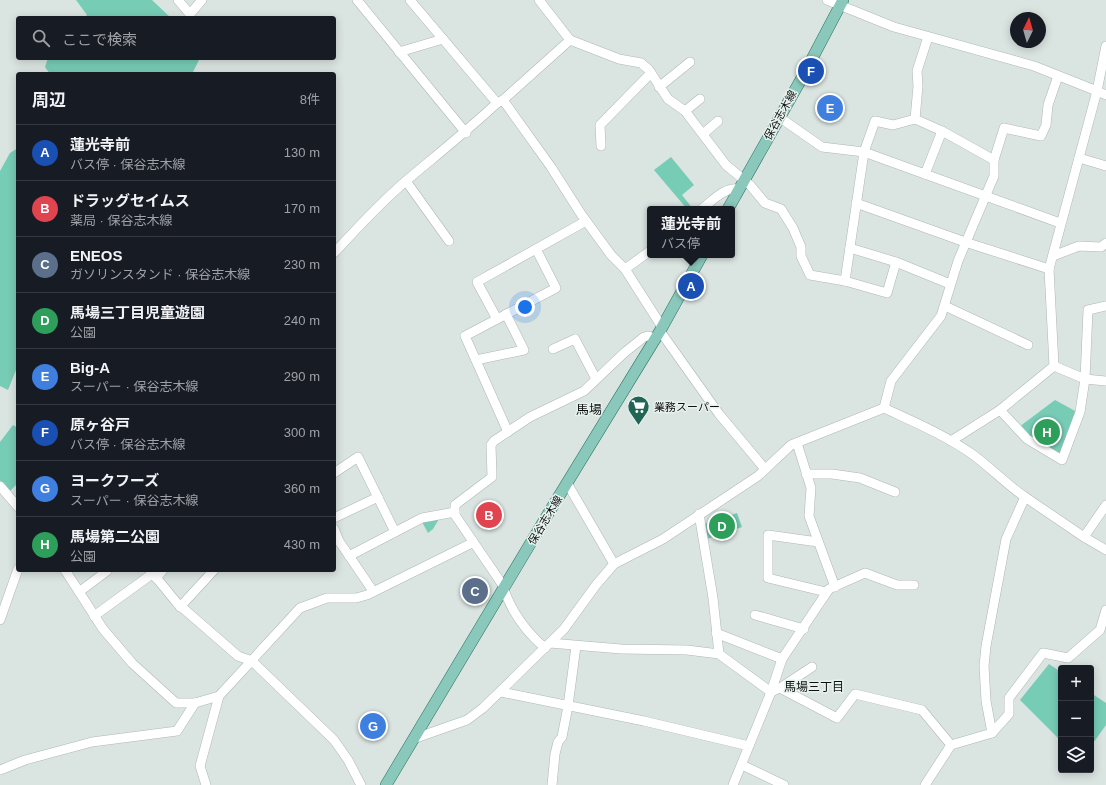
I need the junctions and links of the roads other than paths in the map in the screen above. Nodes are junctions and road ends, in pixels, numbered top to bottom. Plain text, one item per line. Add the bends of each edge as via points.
1 (178, 0) edge
2 (202, 0) edge
3 (357, 0) edge
4 (410, 0) edge
5 (539, 0) edge
6 (827, 0) edge
7 (841, 3) edge
8 (928, 37) junction
9 (443, 39) junction
10 (570, 40) junction
11 (1106, 46) edge
12 (399, 52) junction
13 (690, 62) dead end
14 (651, 73) junction
15 (1058, 76) junction
16 (659, 87) junction
17 (1102, 93) edge
18 (700, 99) dead end
19 (500, 102) junction
20 (685, 111) junction
21 (779, 117) junction
22 (915, 119) junction
23 (718, 121) dead end
24 (942, 131) junction
25 (466, 133) junction
26 (703, 134) junction
27 (601, 146) dead end
28 (864, 152) junction
29 (1078, 158) junction
30 (994, 160) junction
31 (1106, 166) edge
32 (925, 174) junction
33 (406, 181) junction
34 (742, 185) junction
35 (986, 197) junction
36 (856, 203) junction
37 (706, 206) edge
38 (730, 206) edge
39 (586, 221) junction
40 (1060, 223) junction
41 (448, 241) dead end
42 (965, 242) junction
43 (1106, 243) edge
44 (850, 248) junction
45 (536, 249) junction
46 (336, 251) edge
47 (647, 253) edge
48 (1053, 256) junction
49 (700, 258) edge
50 (896, 262) junction
51 (625, 269) junction
52 (1049, 269) junction
53 (845, 281) junction
54 (950, 284) junction
55 (945, 306) junction
56 (1106, 306) edge
57 (506, 314) junction
58 (497, 319) junction
59 (659, 332) junction
60 (1028, 345) dead end
61 (553, 349) dead end
62 (476, 360) junction
63 (1054, 366) junction
64 (596, 379) junction
65 (1085, 379) junction
66 (1106, 381) edge
67 (884, 408) junction
68 (1000, 410) junction
69 (508, 432) junction
70 (951, 441) junction
71 (797, 443) junction
72 (765, 469) junction
73 (336, 472) edge
74 (806, 474) junction
75 (568, 483) junction
76 (0, 486) edge
77 (895, 492) dead end
78 (378, 497) junction
79 (1025, 497) junction
80 (16, 505) edge
81 (1106, 505) edge
82 (455, 512) junction
83 (699, 514) junction
84 (336, 517) edge
85 (396, 532) junction
86 (336, 534) edge
87 (1084, 537) junction
88 (818, 542) junction
89 (472, 543) junction
90 (1106, 550) edge
91 (349, 556) junction
92 (614, 564) junction
93 (17, 572) edge
94 (66, 572) edge
95 (106, 572) edge
96 (212, 572) edge
97 (152, 574) edge
98 (914, 585) dead end
99 (835, 587) junction
100 (504, 589) junction
101 (373, 591) junction
102 (79, 592) junction
103 (826, 592) junction
104 (180, 606) junction
105 (1106, 610) edge
106 (755, 615) dead end
107 (94, 616) junction
108 (0, 620) edge
109 (804, 629) junction
110 (716, 633) junction
111 (547, 646) junction
112 (576, 646) junction
113 (719, 654) junction
114 (782, 659) junction
115 (252, 661) junction
116 (812, 667) dead end
117 (776, 690) junction
118 (501, 692) junction
119 (218, 696) junction
120 (195, 703) junction
121 (568, 706) junction
122 (992, 733) junction
123 (413, 739) junction
124 (951, 745) junction
125 (749, 746) junction
126 (742, 765) junction
127 (0, 770) edge
128 (206, 785) edge
129 (361, 785) edge
130 (386, 785) edge
131 (552, 785) edge
132 (733, 785) edge
133 (784, 785) edge
134 (926, 785) edge

1 - 2 street via 190,14
3 - 12 street
4 - 9 street
5 - 10 street
6 - 7 street
7 - 8 street via 894,27
7 - 21 main road, 保谷志木線
8 - 15 street via 1034,66
8 - 22 street via 917,71
9 - 12 street
9 - 19 street
10 - 14 street via 619,59 641,63
10 - 19 street
11 - 17 street
12 - 25 street
13 - 16 street
14 - 16 street
14 - 27 street via 600,125
15 - 17 street
15 - 30 street via 1041,136 1004,128
16 - 20 street via 668,99
17 - 29 street
18 - 20 street
19 - 25 street
19 - 39 street via 551,167
20 - 26 street
21 - 28 street via 822,147
21 - 34 main road, 保谷志木線
22 - 24 street
22 - 28 street via 893,124 875,121
23 - 26 street
24 - 30 street
24 - 32 street
25 - 33 street
26 - 34 street
28 - 32 street
28 - 36 street
29 - 31 street
29 - 40 street
30 - 35 street via 994,176
32 - 35 street
33 - 41 street
33 - 46 street
34 - 37 street via 723,192
34 - 38 main road, 保谷志木線
34 - 53 street via 765,203 781,209 793,228 801,247 801,256 810,275
35 - 40 street
35 - 42 street
36 - 42 street
36 - 44 street
39 - 45 street
39 - 51 street via 611,255
40 - 48 street
42 - 52 street
42 - 54 street
43 - 48 street via 1101,247 1079,246
44 - 50 street
44 - 53 street
45 - 57 street via 556,288
45 - 58 street via 477,282
47 - 51 street
48 - 52 street
49 - 59 main road, 保谷志木線
50 - 53 street via 887,293
50 - 54 street
51 - 59 street
52 - 63 street
54 - 55 street
55 - 60 street
55 - 67 street via 941,316 891,381
56 - 65 street via 1088,310
57 - 58 street
57 - 62 street via 524,350
58 - 62 street via 465,336
59 - 64 street via 644,337
59 - 72 street via 719,414
59 - 75 main road, 保谷志木線
61 - 64 street via 575,339
62 - 69 street
63 - 65 street
63 - 68 street
64 - 69 street via 584,391 530,417
65 - 66 street
65 - 68 street via 1080,412 1062,460 1027,439
67 - 70 street
67 - 71 street
68 - 70 street
69 - 82 street via 491,445 492,477 455,505
70 - 79 street via 972,454 1007,485
71 - 72 street via 791,445
71 - 74 street
72 - 83 street
73 - 78 street via 358,457
74 - 77 street via 860,478 884,483
74 - 88 street via 811,488 809,516
75 - 92 street
75 - 100 main road, 保谷志木線
76 - 80 street
78 - 84 street
78 - 85 street
79 - 87 street
79 - 122 street via 1006,539 986,646 986,701
81 - 87 street
82 - 85 street via 422,518
82 - 89 street
83 - 92 street via 663,539
83 - 110 street
85 - 91 street
86 - 91 street
87 - 90 street
88 - 99 street
88 - 103 street via 768,535 768,578
89 - 100 street
89 - 101 street
91 - 101 street
92 - 111 street via 564,629
93 - 108 street
94 - 102 street
95 - 102 street
96 - 104 street
97 - 104 street
97 - 107 street
98 - 99 street via 897,585 865,573
99 - 103 street
100 - 111 street via 525,628
100 - 123 main road, 保谷志木線
101 - 115 street via 356,598 327,598 300,608
102 - 107 street
103 - 109 street
104 - 115 street via 238,656
105 - 122 street via 1100,630 1068,658 1043,653 1009,698 1009,714
106 - 109 street
107 - 120 street via 132,663 172,700 176,703
109 - 114 street
110 - 113 street
110 - 114 street
111 - 112 street
111 - 118 street
112 - 113 street via 687,650
112 - 121 street
113 - 117 street
114 - 117 street
115 - 119 street
115 - 129 street via 334,740
116 - 117 street
117 - 124 street via 838,718 855,694 922,710
117 - 125 street
118 - 121 street
118 - 123 street via 467,720
119 - 120 street
119 - 128 street via 200,766
120 - 127 street via 177,731 92,742
121 - 125 street
121 - 131 street via 562,737 555,754
122 - 124 street
123 - 130 main road, 保谷志木線
124 - 134 street
125 - 126 street
126 - 132 street
126 - 133 street

